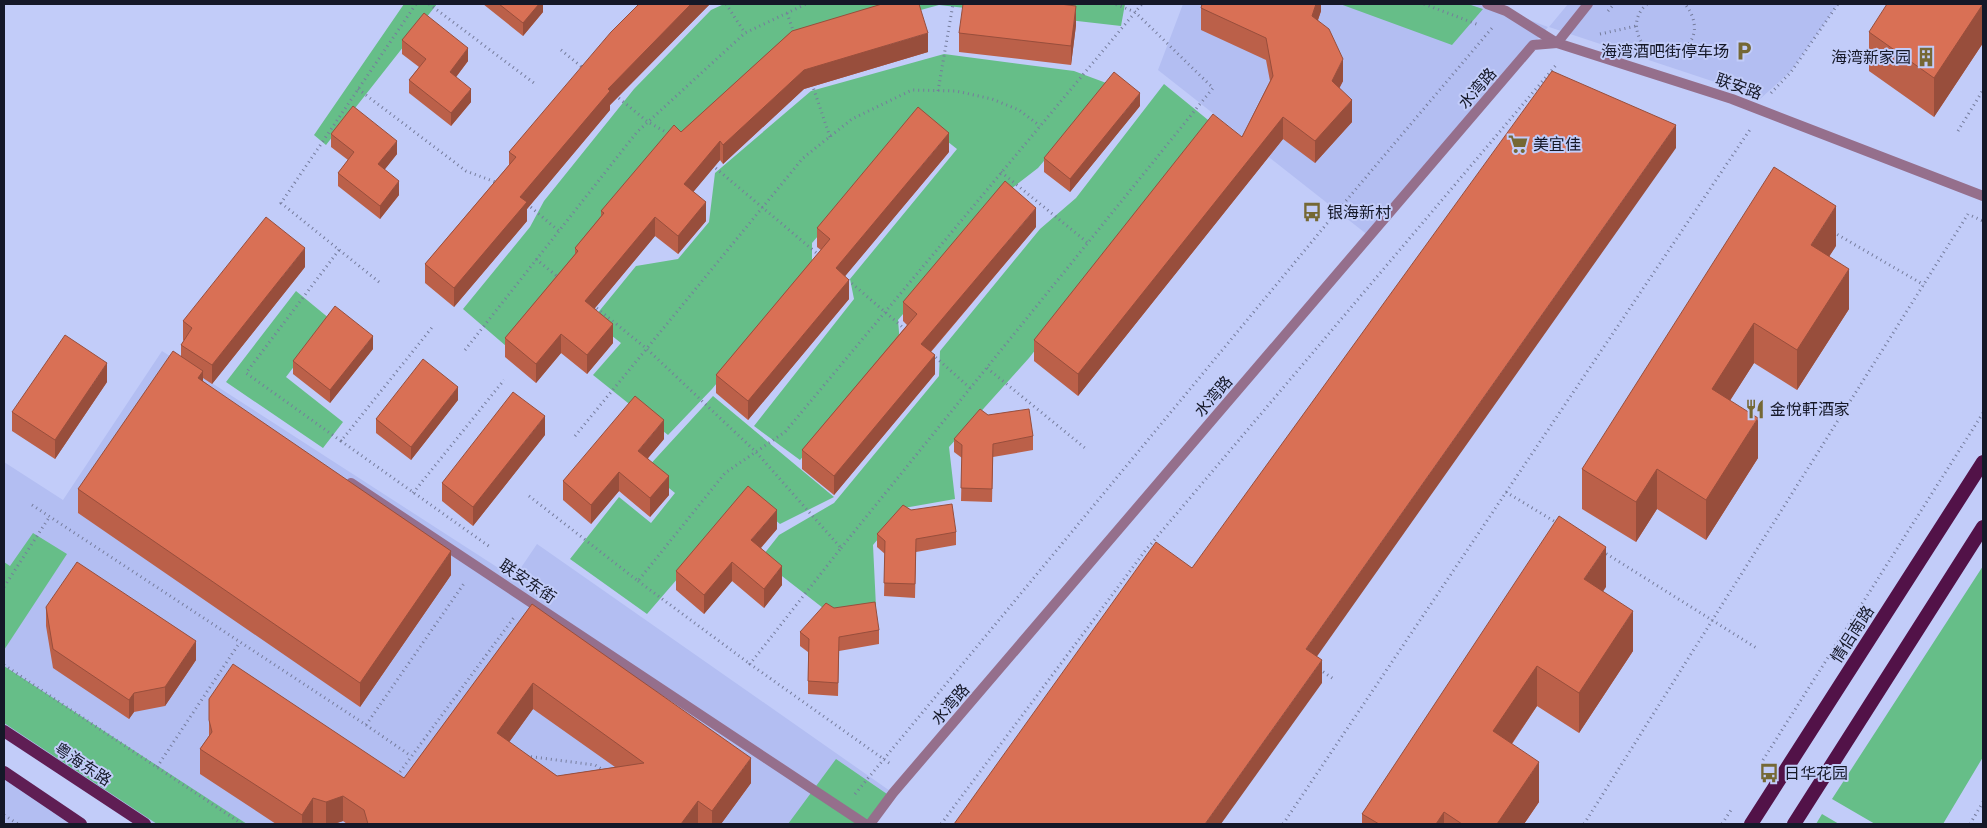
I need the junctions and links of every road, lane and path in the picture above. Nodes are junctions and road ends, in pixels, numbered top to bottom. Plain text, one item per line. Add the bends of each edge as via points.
1 (416, 4) edge
2 (429, 4) edge
3 (726, 4) edge
4 (806, 4) edge
5 (953, 4) edge
6 (1115, 4) edge
7 (1142, 4) edge
8 (1487, 4) edge
9 (1588, 4) edge
10 (1614, 4) edge
11 (1647, 4) edge
12 (1685, 4) edge
13 (1838, 4) edge
14 (1506, 11) junction
15 (1135, 12) junction
16 (787, 13) junction
17 (1603, 17) dead end
18 (745, 32) junction
19 (796, 39) edge
20 (1557, 43) junction
21 (1572, 48) junction
22 (561, 50) dead end
23 (1649, 51) dead end
24 (1662, 55) dead end
25 (590, 74) edge
26 (534, 83) dead end
27 (811, 84) edge
28 (358, 89) junction
29 (1983, 90) edge
30 (938, 91) junction
31 (612, 92) edge
32 (1757, 108) junction
33 (648, 122) junction
34 (1754, 123) dead end
35 (1040, 126) junction
36 (1958, 131) dead end
37 (672, 136) edge
38 (830, 137) junction
39 (711, 164) edge
40 (1001, 172) junction
41 (502, 185) edge
42 (1983, 196) edge
43 (524, 202) edge
44 (762, 207) junction
45 (1968, 214) dead end
46 (559, 231) junction
47 (1832, 232) edge
48 (1088, 243) junction
49 (339, 250) junction
50 (820, 256) edge
51 (536, 259) junction
52 (842, 275) edge
53 (379, 282) dead end
54 (566, 283) edge
55 (1924, 285) junction
56 (588, 301) edge
57 (885, 312) junction
58 (434, 325) dead end
59 (914, 337) edge
60 (647, 349) junction
61 (465, 350) dead end
62 (928, 350) edge
63 (987, 368) junction
64 (504, 380) dead end
65 (971, 388) junction
66 (1983, 413) edge
67 (575, 436) dead end
68 (341, 441) junction
69 (1085, 448) dead end
70 (756, 452) junction
71 (1983, 462) edge
72 (345, 479) edge
73 (1506, 492) junction
74 (413, 493) junction
75 (529, 496) dead end
76 (32, 505) dead end
77 (50, 516) junction
78 (1983, 527) edge
79 (1564, 528) edge
80 (490, 548) dead end
81 (841, 548) junction
82 (1597, 548) edge
83 (1144, 550) junction
84 (1152, 556) edge
85 (476, 565) junction
86 (638, 581) junction
87 (4, 588) edge
88 (527, 599) junction
89 (1712, 620) junction
90 (240, 642) junction
91 (1758, 649) dead end
92 (750, 664) junction
93 (1312, 664) edge
94 (4, 665) edge
95 (1336, 680) dead end
96 (366, 725) junction
97 (4, 731) edge
98 (518, 755) edge
99 (411, 756) junction
100 (883, 759) junction
101 (1759, 766) dead end
102 (157, 767) junction
103 (4, 772) edge
104 (610, 775) edge
105 (908, 776) junction
106 (394, 779) edge
107 (1983, 802) edge
108 (1733, 808) dead end
109 (843, 810) junction
110 (4, 815) edge
111 (18, 824) edge
112 (82, 824) edge
113 (145, 824) edge
114 (242, 824) edge
115 (865, 824) edge
116 (870, 824) edge
117 (941, 824) edge
118 (1283, 824) edge
119 (1584, 824) edge
120 (1722, 824) edge
121 (1751, 824) edge
122 (1794, 824) edge
123 (1970, 824) edge

1 - 28 path
2 - 26 path
3 - 18 path
4 - 16 path
5 - 30 path
6 - 15 path
7 - 15 path
8 - 14 street, 联安路
9 - 20 street
10 - 17 path
11 - 23 path via 1637,17 1636,26 1638,36
12 - 24 path via 1694,21 1692,40 1677,53
13 - 32 path via 1791,72
14 - 20 street, 联安路
14 - 100 path
15 - 35 path
15 - 48 path via 1213,88
16 - 18 path
16 - 19 path
18 - 33 path
20 - 21 street, 联安路
20 - 105 street, 水湾路 via 1533,45
21 - 32 street, 联安路
21 - 83 path
22 - 25 path
27 - 38 path
28 - 41 path via 466,171
28 - 49 path via 281,203
29 - 36 path
30 - 35 path via 956,91 992,99 1019,110
30 - 38 path via 912,90 852,119
31 - 33 path
32 - 42 street, 联安路
33 - 37 path
33 - 46 path
34 - 73 path
35 - 40 path
38 - 44 path via 803,158
39 - 44 path
40 - 48 path
40 - 57 path
43 - 46 path
44 - 50 path
44 - 60 path
45 - 55 path
46 - 51 path
47 - 55 path
48 - 63 path
49 - 53 path
49 - 68 path via 246,373
51 - 54 path
51 - 61 path
52 - 57 path
55 - 89 path
56 - 60 path
57 - 59 path
57 - 70 path via 785,432
58 - 68 path
60 - 67 path
60 - 70 path
62 - 65 path
63 - 65 path
63 - 69 path
64 - 74 path
65 - 81 path
66 - 101 path
68 - 74 path
70 - 81 path
70 - 86 path via 725,473
71 - 121 highway, 情侣南路
72 - 85 street, 联安东街
73 - 79 path
73 - 118 path
74 - 80 path
75 - 86 path
76 - 77 path
77 - 87 path
77 - 90 path
78 - 122 highway
81 - 92 path
82 - 89 path
83 - 84 path
83 - 117 path
85 - 88 street, 联安东街
85 - 96 path
86 - 92 path
88 - 99 path
88 - 109 street, 联安东街
89 - 91 path
89 - 119 path
90 - 96 path
90 - 102 path
92 - 100 path
93 - 95 path
94 - 102 path
96 - 99 path
97 - 113 main road, 粤海东路
98 - 104 path via 595,765
99 - 106 path
100 - 105 path
100 - 109 path
102 - 114 path
103 - 112 main road
105 - 116 street, 水湾路
107 - 123 path
108 - 120 path
109 - 115 street, 联安东街
110 - 111 path

